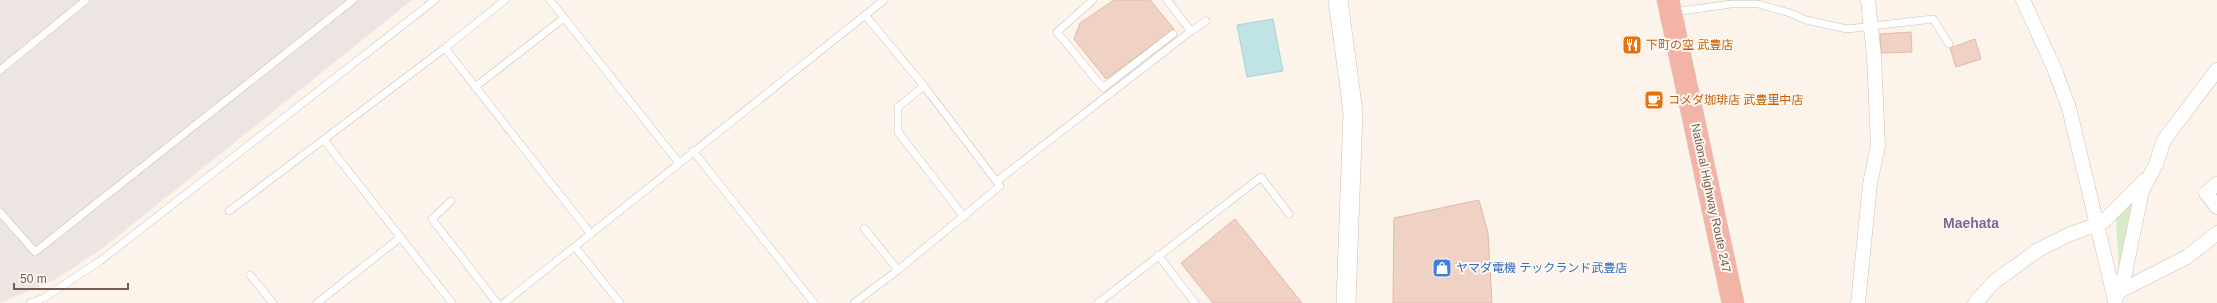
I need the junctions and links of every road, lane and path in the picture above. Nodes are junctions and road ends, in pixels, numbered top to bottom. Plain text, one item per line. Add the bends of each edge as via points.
1 (86, 0) edge
2 (435, 0) edge
3 (505, 0) edge
4 (550, 0) edge
5 (884, 0) edge
6 (1093, 0) edge
7 (1167, 0) edge
8 (1338, 0) edge
9 (1868, 0) edge
10 (2023, 0) edge
11 (352, 1) edge
12 (1083, 3) edge
13 (1670, 6) edge
14 (865, 15) junction
15 (564, 18) junction
16 (1206, 21) dead end
17 (1871, 25) junction
18 (1191, 31) junction
19 (1174, 34) dead end
20 (1949, 44) dead end
21 (444, 48) junction
22 (0, 70) edge
23 (2217, 70) edge
24 (924, 86) junction
25 (475, 87) junction
26 (324, 140) junction
27 (693, 151) junction
28 (679, 163) junction
29 (2150, 176) junction
30 (997, 182) junction
31 (2217, 184) edge
32 (451, 201) dead end
33 (2217, 207) edge
34 (229, 211) dead end
35 (0, 212) edge
36 (1289, 214) dead end
37 (964, 217) junction
38 (2098, 224) junction
39 (864, 228) dead end
40 (590, 234) junction
41 (2217, 234) edge
42 (401, 237) junction
43 (575, 247) junction
44 (1158, 255) junction
45 (898, 270) junction
46 (250, 275) dead end
47 (2116, 299) edge
48 (30, 303) edge
49 (273, 303) edge
50 (317, 303) edge
51 (452, 303) edge
52 (497, 303) edge
53 (504, 303) edge
54 (620, 303) edge
55 (814, 303) edge
56 (854, 303) edge
57 (1098, 303) edge
58 (1195, 303) edge
59 (1346, 303) edge
60 (1733, 303) edge
61 (1858, 303) edge
62 (1975, 303) edge

1 - 22 lane
2 - 48 lane via 100,261 44,298
3 - 21 lane
4 - 15 lane
5 - 14 lane
6 - 12 lane
7 - 18 lane
8 - 59 street via 1352,112
9 - 17 street
10 - 38 street via 2069,108
11 - 35 lane via 35,252
12 - 19 lane via 1057,32 1104,88
13 - 17 lane via 1758,4 1806,20 1847,28
13 - 60 highway, National Highway Route 247
14 - 24 lane
14 - 27 lane
15 - 25 lane
15 - 28 lane
16 - 18 lane
17 - 20 lane via 1933,19
17 - 61 street via 1878,145 1870,184
18 - 30 lane
21 - 25 lane
21 - 26 lane
23 - 29 street via 2164,140
24 - 30 lane
24 - 37 lane via 898,107 898,132
25 - 40 lane
26 - 34 lane
26 - 42 lane
27 - 28 lane
27 - 55 lane
28 - 40 lane
29 - 38 street
29 - 47 street via 2142,191 2125,273
30 - 37 lane via 1000,186
31 - 33 street via 2206,193
32 - 52 lane via 432,219
36 - 44 lane via 1261,177
37 - 45 lane
38 - 47 street
38 - 62 street via 2068,235 2018,263 1994,282
39 - 45 lane
40 - 43 lane
41 - 47 street via 2187,257
42 - 50 lane
42 - 51 lane
43 - 53 lane
43 - 54 lane
44 - 57 lane
44 - 58 lane
45 - 56 lane
46 - 49 lane

